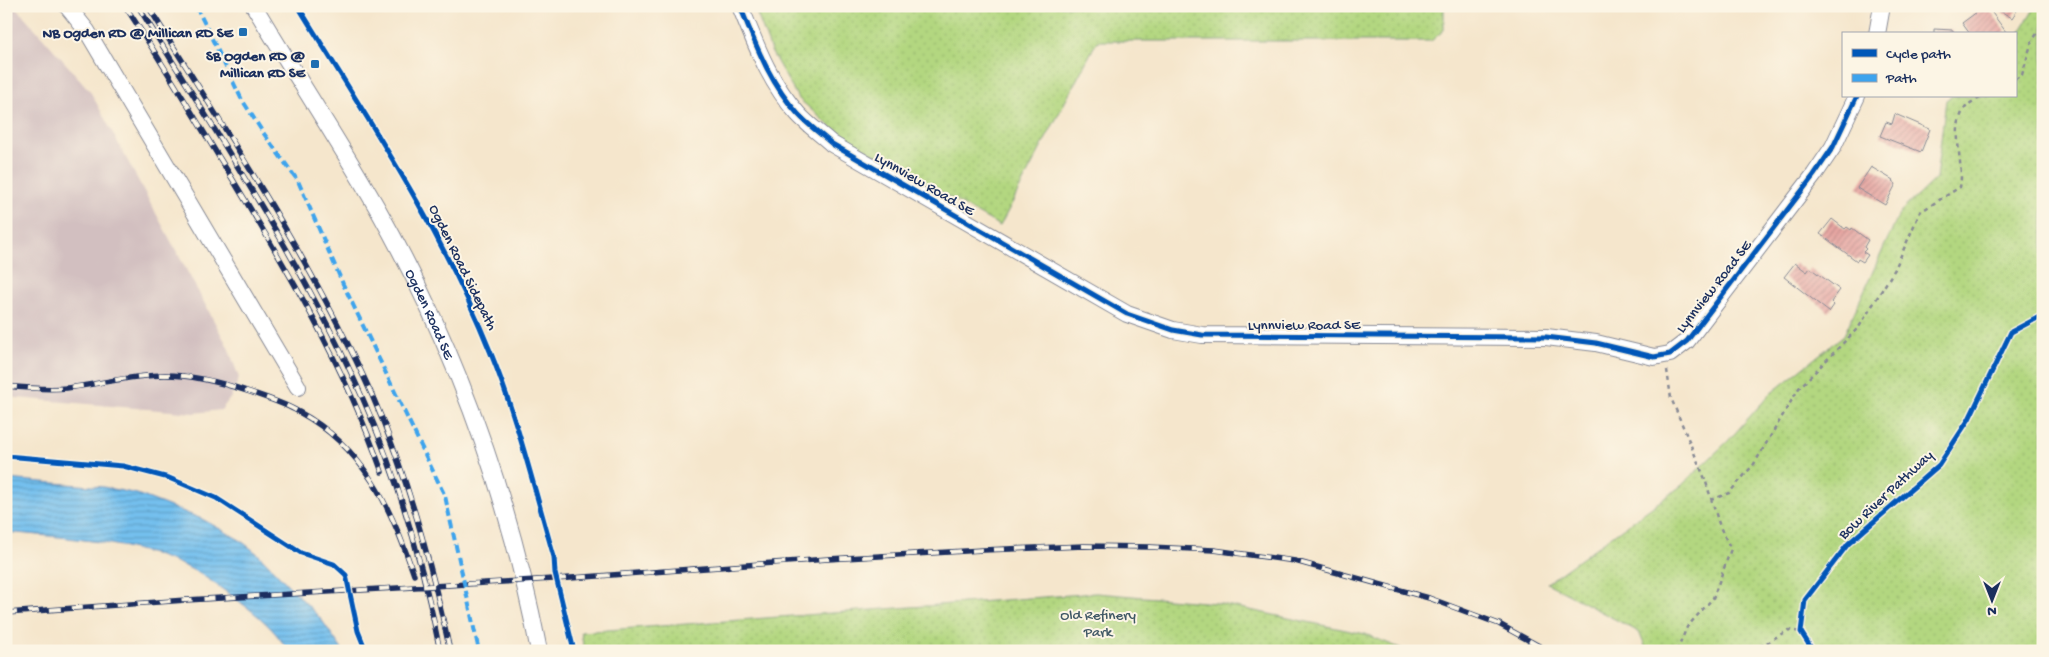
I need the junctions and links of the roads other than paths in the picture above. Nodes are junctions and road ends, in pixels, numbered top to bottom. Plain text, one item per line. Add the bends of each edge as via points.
1 (67, 6) edge
2 (254, 6) edge
3 (740, 6) edge
4 (1882, 6) edge
5 (1877, 32) edge
6 (1856, 98) edge
7 (298, 387) dead end
8 (539, 651) edge

1 - 7 street via 87,31
2 - 8 street, Ogden Road SE via 376,206 416,283 460,380 509,522
3 - 6 street, Lynnview Road SE via 761,60 788,102 832,144 1127,314 1173,330 1225,337 1546,337 1596,343 1648,356 1666,356 1687,341 1797,198 1832,147
4 - 5 street

